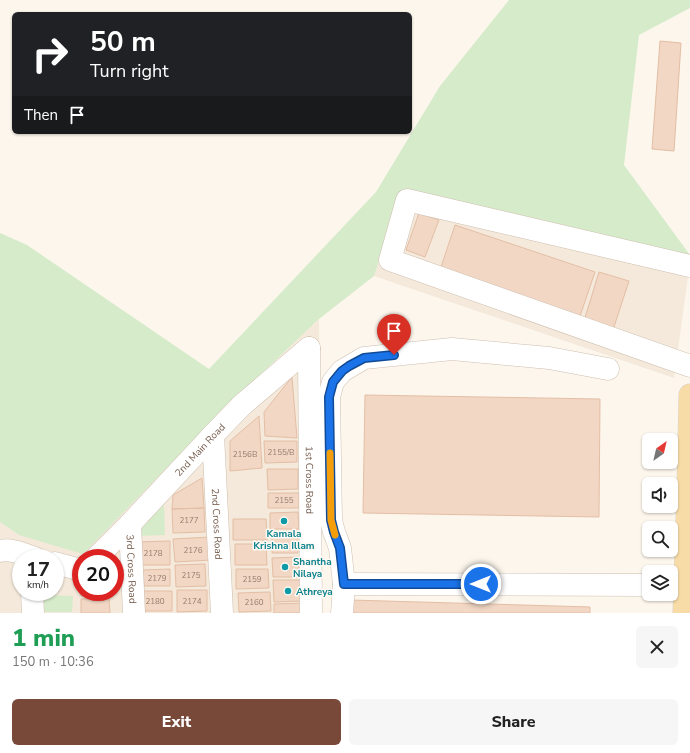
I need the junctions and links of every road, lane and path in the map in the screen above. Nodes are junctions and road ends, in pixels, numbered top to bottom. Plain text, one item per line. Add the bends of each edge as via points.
1 (690, 266) edge
2 (309, 348) joint
3 (690, 366) edge
4 (608, 369) dead end
5 (690, 395) edge
6 (213, 435) junction
7 (130, 524) junction
8 (105, 549) edge
9 (0, 550) edge
10 (12, 552) edge
11 (344, 584) junction
12 (642, 585) edge
13 (678, 585) edge
14 (32, 601) edge
15 (33, 613) edge
16 (134, 613) edge
17 (222, 613) edge
18 (311, 613) edge
19 (342, 613) edge
20 (684, 613) edge

1 - 3 street via 407,200 390,260
2 - 6 street, 2nd Main Road via 242,405
2 - 18 street, 1st Cross Road
4 - 11 street via 550,358 452,349 364,358 342,371 333,382 329,397 331,520 340,548
5 - 13 main road via 688,487
6 - 7 street, 2nd Main Road
6 - 17 street, 2nd Cross Road
7 - 8 street, 2nd Main Road
7 - 16 street, 3rd Cross Road
9 - 10 street
11 - 12 street
11 - 19 street
13 - 20 main road
14 - 15 street

